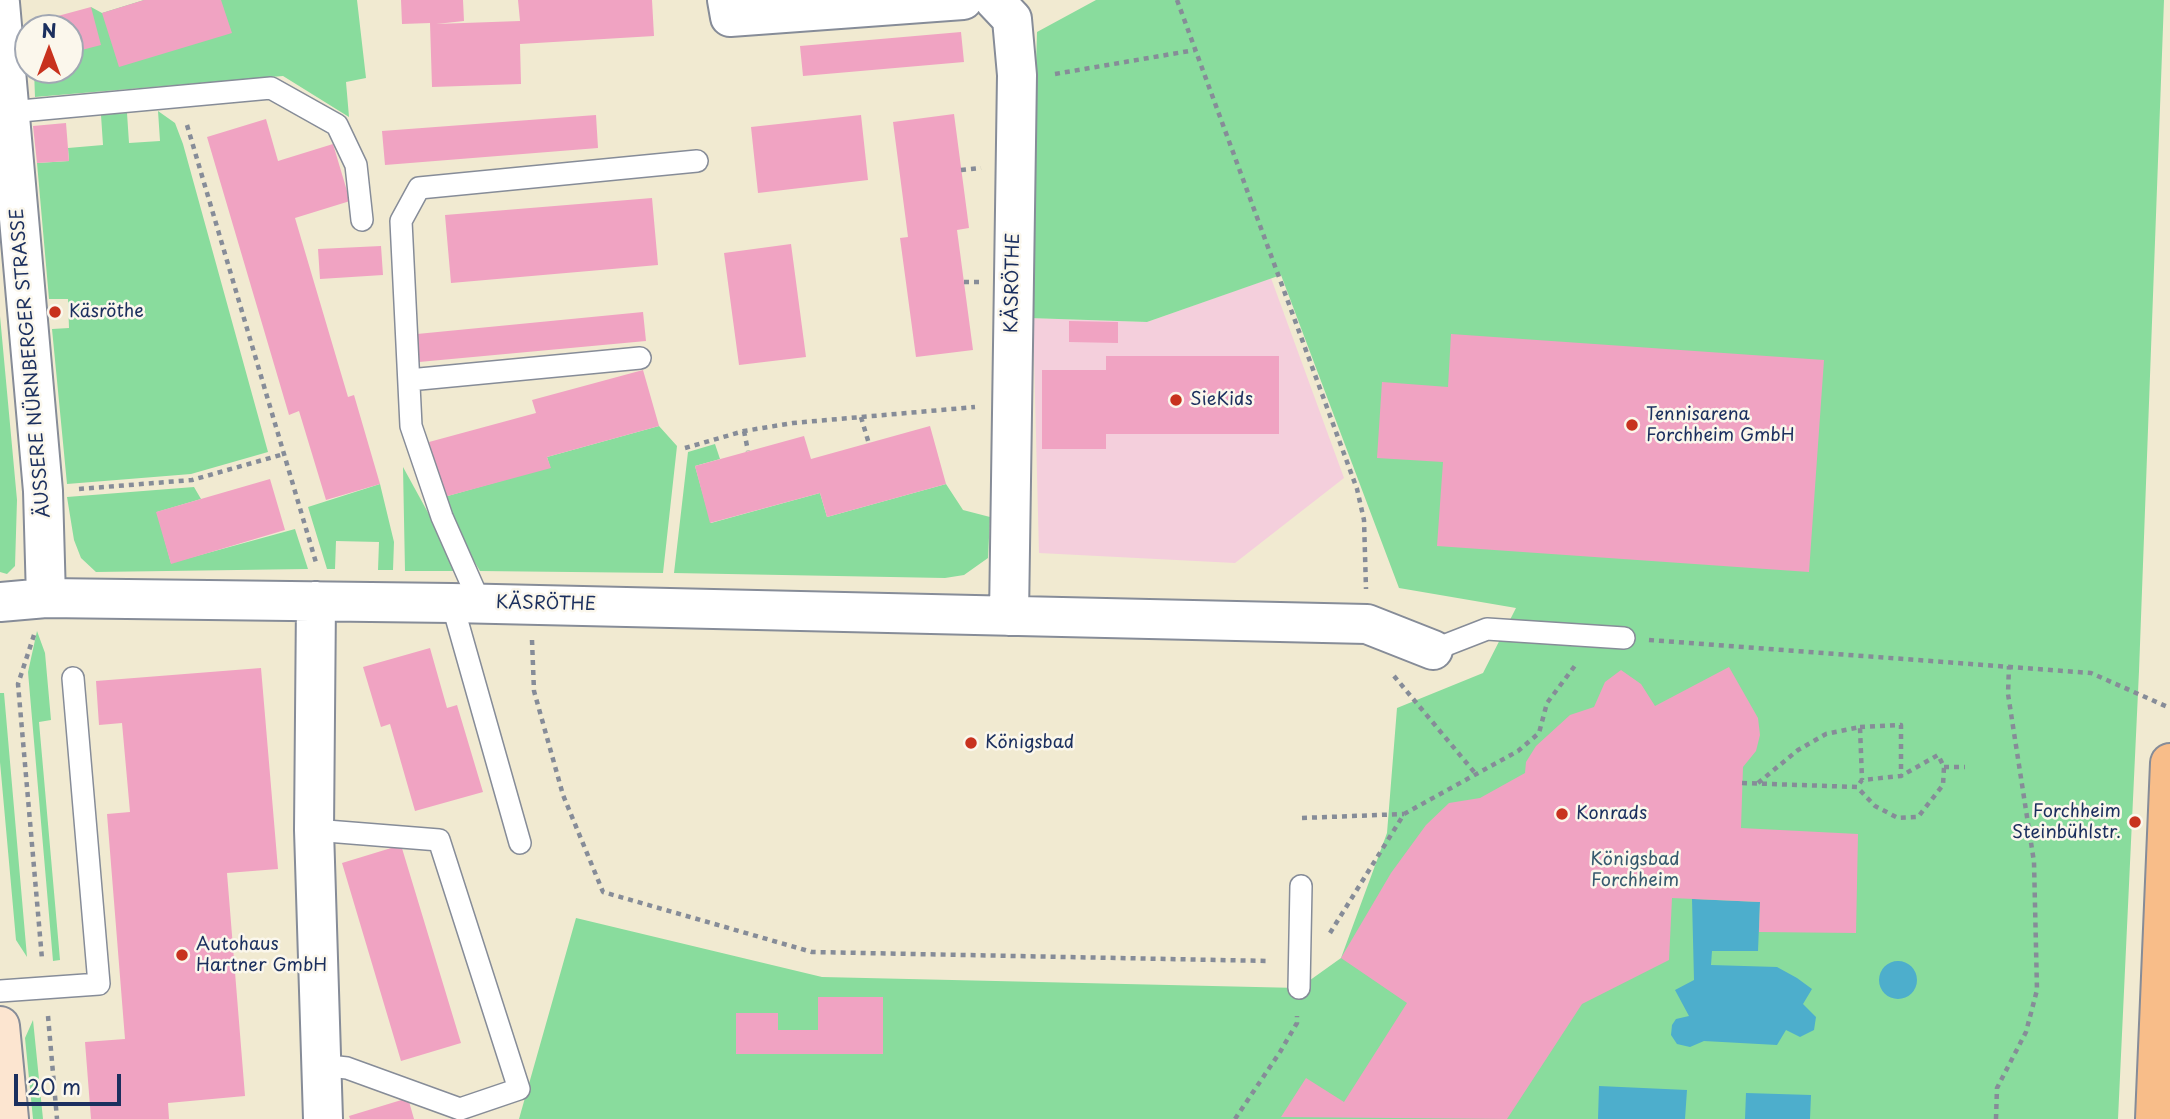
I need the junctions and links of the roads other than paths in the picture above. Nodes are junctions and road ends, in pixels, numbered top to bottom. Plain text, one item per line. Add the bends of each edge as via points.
1 (727, 0) edge
2 (963, 0) edge
3 (995, 0) edge
4 (0, 3) edge
5 (10, 112) junction
6 (697, 161) dead end
7 (362, 220) dead end
8 (640, 358) dead end
9 (409, 380) junction
10 (46, 598) junction
11 (316, 601) junction
12 (0, 602) edge
13 (466, 603) junction
14 (1009, 615) junction
15 (1624, 638) road end
16 (1433, 650) joint
17 (73, 678) dead end
18 (2170, 763) edge
19 (314, 830) junction
20 (520, 843) dead end
21 (1301, 886) dead end
22 (1299, 988) road end
23 (0, 990) edge
24 (0, 1026) edge
25 (320, 1065) junction
26 (9, 1119) edge
27 (323, 1119) edge
28 (2155, 1119) edge

1 - 2 street via 730,17
3 - 14 street, KÄSRÖTHE via 1012,19 1017,75
4 - 5 street, ÄUSSERE NÜRNBERGER STRASSE
5 - 7 lane via 271,88 337,125 356,165
5 - 10 street, ÄUSSERE NÜRNBERGER STRASSE via 43,491
6 - 9 lane via 419,188 401,221
8 - 9 lane
9 - 13 lane via 411,426
10 - 11 street, KÄSRÖTHE
10 - 12 street, KÄSRÖTHE
11 - 13 street, KÄSRÖTHE
11 - 19 street
13 - 14 street, KÄSRÖTHE
13 - 20 lane
14 - 16 street, KÄSRÖTHE via 1367,624
15 - 16 lane via 1487,629
17 - 23 lane via 99,984
18 - 28 main road
19 - 25 street
19 - 25 lane via 439,839 519,1089 460,1109 347,1068
21 - 22 lane
24 - 26 main road
25 - 27 street

